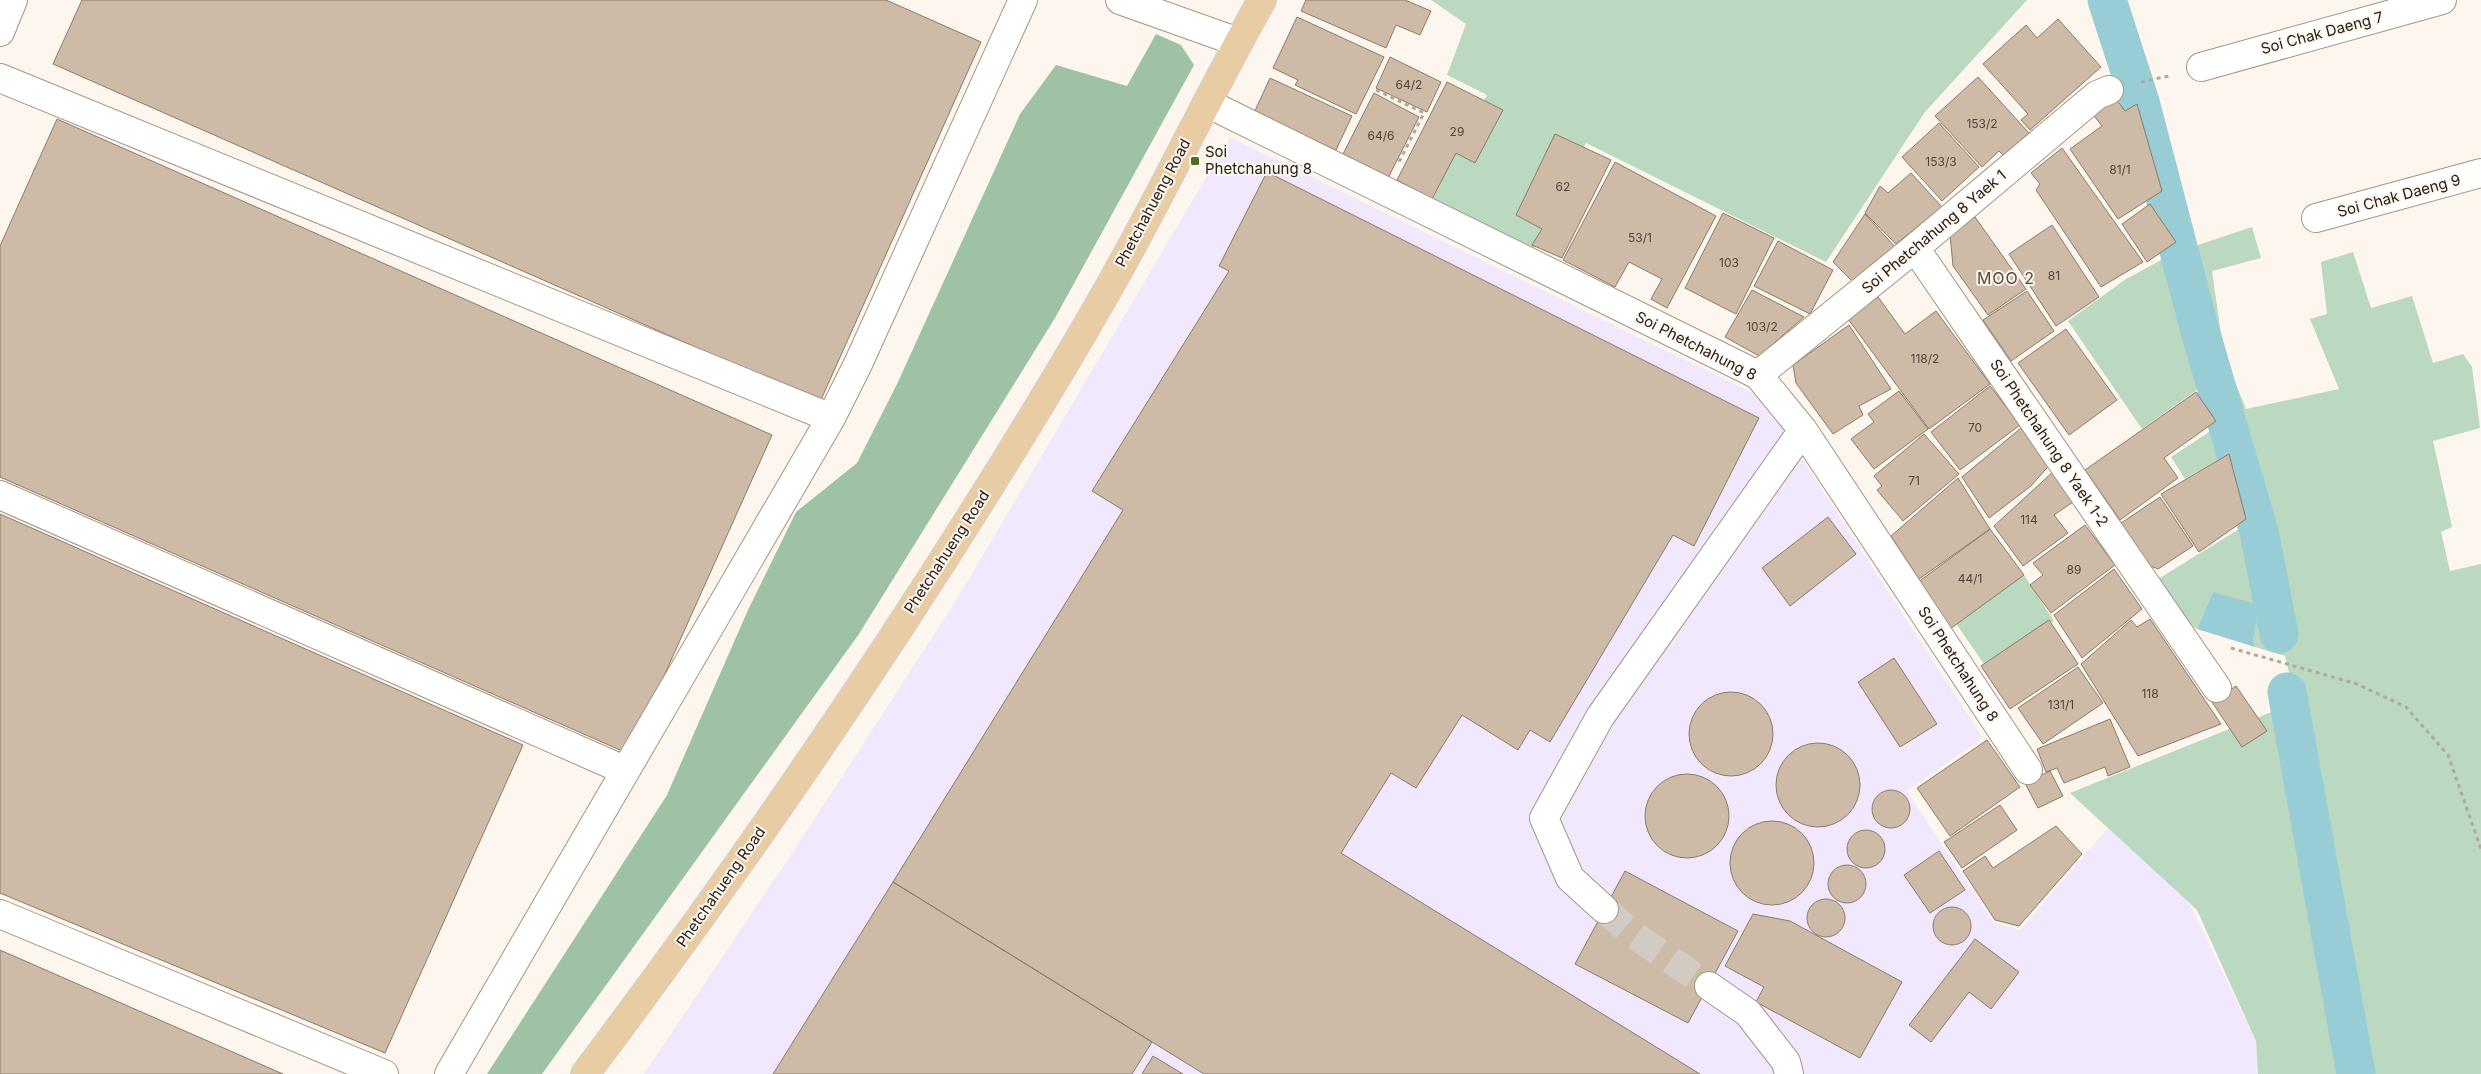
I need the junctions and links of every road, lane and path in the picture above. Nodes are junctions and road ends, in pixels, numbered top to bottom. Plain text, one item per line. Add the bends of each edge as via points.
1 (13, 0) edge
2 (1023, 0) edge
3 (1120, 0) edge
4 (1262, 0) edge
5 (2442, 0) edge
6 (0, 32) edge
7 (1238, 42) junction
8 (2201, 67) dead end
9 (0, 78) edge
10 (1376, 90) dead end
11 (2109, 90) dead end
12 (1207, 103) junction
13 (2481, 173) edge
14 (1385, 192) junction
15 (2316, 218) dead end
16 (1915, 248) junction
17 (1758, 375) junction
18 (830, 418) junction
19 (1803, 430) junction
20 (0, 495) edge
21 (2182, 637) junction
22 (2217, 688) dead end
23 (624, 770) junction
24 (2028, 770) dead end
25 (2481, 849) edge
26 (1604, 908) tunnel mouth
27 (0, 914) edge
28 (1709, 986) tunnel mouth
29 (384, 1074) edge
30 (449, 1074) edge
31 (585, 1074) edge
32 (1789, 1074) edge

1 - 6 street
2 - 18 street via 858,364
3 - 7 street
4 - 7 main road, Phetchahueng Road
5 - 8 street, Soi Chak Daeng 7
7 - 12 main road, Phetchahueng Road
9 - 18 street
10 - 14 path via 1424,113
11 - 16 street, Soi Phetchahung 8 Yaek 1 via 2097,94
12 - 14 street, Soi Phetchahung 8
12 - 31 main road, Phetchahueng Road via 1134,242 1042,402 971,515 825,740 649,990
13 - 15 street, Soi Chak Daeng 9
14 - 17 street, Soi Phetchahung 8
16 - 17 street, Soi Phetchahung 8 Yaek 1
16 - 21 street, Soi Phetchahung 8 Yaek 1-2
17 - 19 street, Soi Phetchahung 8
18 - 23 street
19 - 24 street, Soi Phetchahung 8
19 - 26 street via 1600,717 1544,818 1570,878
20 - 23 street
21 - 22 street, Soi Phetchahung 8 Yaek 1-2
21 - 25 path via 2192,636 2357,684 2406,707 2448,755
23 - 30 street
27 - 29 street
28 - 32 street via 1748,1013 1786,1062

